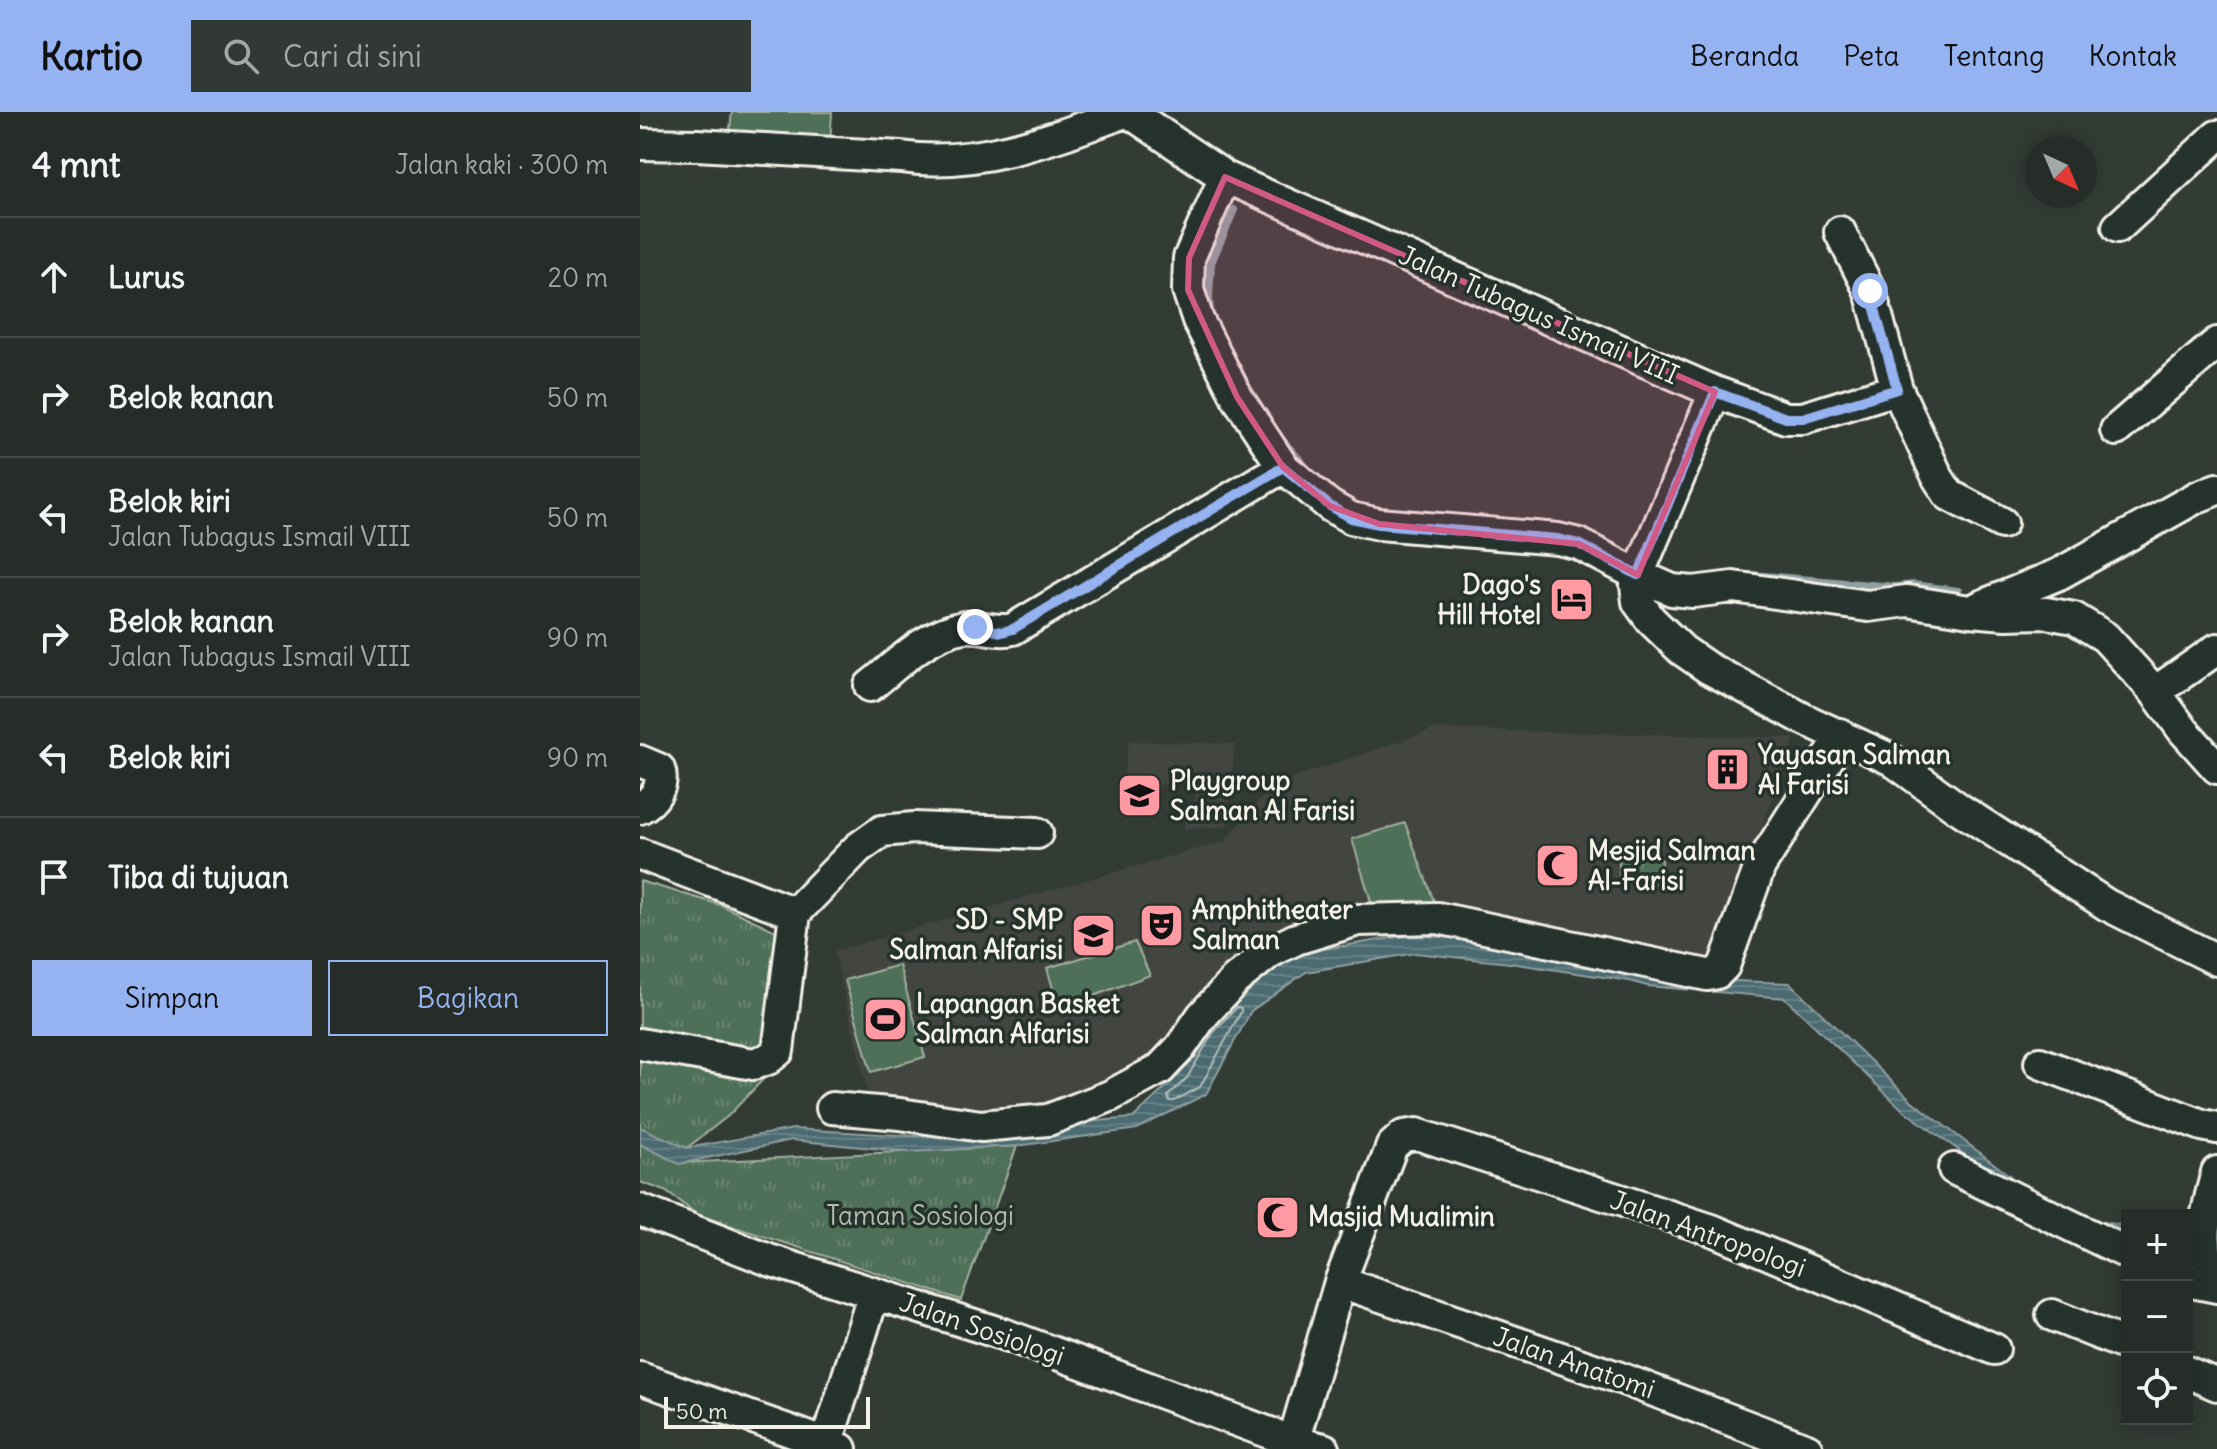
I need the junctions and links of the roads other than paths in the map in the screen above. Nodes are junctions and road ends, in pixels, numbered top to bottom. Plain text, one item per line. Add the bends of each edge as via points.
1 (1127, 112) edge
2 (2217, 136) edge
3 (640, 144) edge
4 (1225, 177) junction
5 (2118, 227) dead end
6 (1840, 232) dead end
7 (2217, 343) edge
8 (1897, 389) junction
9 (1715, 392) junction
10 (2116, 430) dead end
11 (1283, 467) junction
12 (2217, 489) edge
13 (2002, 523) dead end
14 (1638, 589) junction
15 (1970, 611) junction
16 (2217, 649) edge
17 (870, 686) dead end
18 (2155, 692) junction
19 (1840, 734) junction
20 (640, 761) edge
21 (2217, 768) edge
22 (640, 808) edge
23 (1037, 833) dead end
24 (640, 854) edge
25 (795, 913) junction
26 (2217, 960) edge
27 (640, 1044) edge
28 (2040, 1063) dead end
29 (832, 1108) dead end
30 (2217, 1128) edge
31 (1954, 1169) dead end
32 (2217, 1172) edge
33 (640, 1210) edge
34 (2121, 1250) edge
35 (2207, 1269) edge
36 (1340, 1282) junction
37 (874, 1293) junction
38 (2052, 1315) dead end
39 (2121, 1343) edge
40 (1994, 1349) dead end
41 (2193, 1375) edge
42 (640, 1378) edge
43 (2217, 1385) edge
44 (1293, 1446) edge
45 (831, 1447) edge
46 (1324, 1449) edge
47 (1807, 1449) edge

1 - 3 street, Jalan Tubagus Ismail VIII via 997,153 956,160
1 - 4 street, Jalan Tubagus Ismail VIII
2 - 5 street
4 - 9 street, Jalan Tubagus Ismail VIII
4 - 11 street via 1189,258 1188,290 1237,397
6 - 8 street via 1870,291
7 - 10 street
8 - 9 street, Jalan Tubagus Ismail VIII via 1803,418 1786,418
8 - 13 street via 1949,495
9 - 14 street
11 - 14 street via 1351,518 1579,544
11 - 17 street via 1013,629 945,632
12 - 15 street via 2059,574
14 - 15 street via 1693,592 1733,587 1868,606 1907,601
14 - 19 street via 1668,638 1682,650
15 - 18 street via 2074,618 2105,637
16 - 18 street
18 - 21 street
19 - 26 street via 1892,760 2107,905
19 - 29 street via 1760,866 1717,973 1438,918 1358,920 1270,952 1235,980 1160,1069 1048,1120 981,1126
20 - 22 street via 659,769 662,776 651,801
23 - 25 street via 882,831 858,848
24 - 25 street
25 - 27 street via 778,1051 753,1064
28 - 30 street
31 - 34 street
32 - 35 street via 2205,1221
33 - 37 street, Jalan Sosiologi
36 - 40 street, Jalan Antropologi via 1392,1146 1403,1136 1417,1134 1712,1230
36 - 44 street
36 - 47 street, Jalan Anatomi
37 - 44 street, Jalan Sosiologi via 1009,1336
37 - 45 street
38 - 39 street
41 - 43 street
42 - 45 street
44 - 46 street, Jalan Sosiologi

